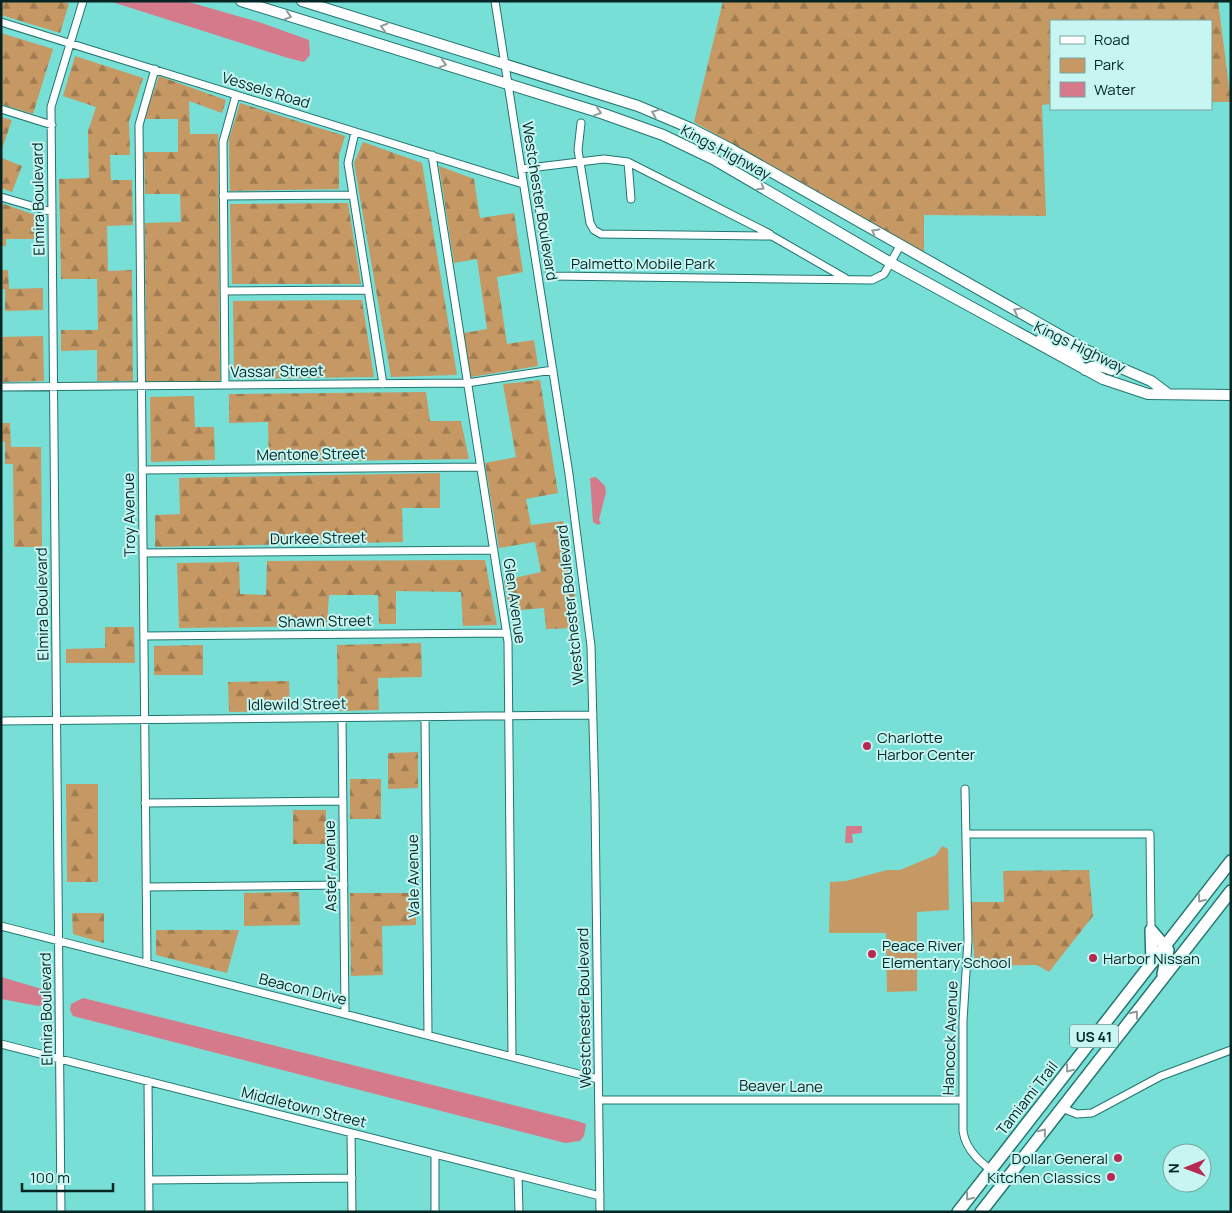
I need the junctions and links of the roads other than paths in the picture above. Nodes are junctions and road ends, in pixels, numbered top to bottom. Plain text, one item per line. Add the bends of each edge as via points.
1 (83, 1) edge
2 (241, 1) edge
3 (302, 1) edge
4 (494, 1) edge
5 (1, 22) edge
6 (70, 43) junction
7 (504, 64) junction
8 (155, 69) junction
9 (508, 84) junction
10 (236, 94) junction
11 (1, 109) edge
12 (582, 123) dead end
13 (52, 125) junction
14 (355, 132) junction
15 (432, 155) junction
16 (580, 162) junction
17 (628, 162) junction
18 (533, 168) junction
19 (521, 169) junction
20 (523, 184) junction
21 (353, 195) junction
22 (1, 196) edge
23 (223, 196) junction
24 (631, 199) dead end
25 (52, 212) junction
26 (772, 236) junction
27 (900, 246) junction
28 (891, 263) junction
29 (845, 278) junction
30 (972, 286) junction
31 (368, 290) junction
32 (224, 291) junction
33 (963, 302) junction
34 (1027, 338) junction
35 (1091, 352) junction
36 (552, 370) junction
37 (1085, 370) junction
38 (1126, 372) junction
39 (467, 383) junction
40 (383, 384) junction
41 (142, 386) junction
42 (225, 386) junction
43 (54, 387) junction
44 (1, 388) edge
45 (1167, 393) junction
46 (1231, 395) edge
47 (480, 466) junction
48 (142, 470) junction
49 (494, 550) junction
50 (143, 553) junction
51 (507, 633) junction
52 (144, 636) junction
53 (593, 715) junction
54 (509, 716) junction
55 (425, 717) junction
56 (342, 718) junction
57 (57, 720) junction
58 (145, 720) junction
59 (1, 721) edge
60 (965, 789) dead end
61 (343, 801) junction
62 (145, 803) junction
63 (966, 834) junction
64 (1231, 861) edge
65 (344, 885) junction
66 (146, 886) junction
67 (1231, 891) edge
68 (1188, 916) junction
69 (1, 926) edge
70 (1151, 930) junction
71 (59, 941) junction
72 (1165, 945) junction
73 (1184, 950) junction
74 (1152, 962) junction
75 (147, 963) junction
76 (1161, 980) junction
77 (345, 1014) junction
78 (428, 1035) junction
79 (1, 1044) edge
80 (1231, 1050) edge
81 (512, 1056) junction
82 (60, 1059) junction
83 (598, 1079) junction
84 (148, 1081) junction
85 (599, 1100) junction
86 (962, 1100) junction
87 (1062, 1108) junction
88 (351, 1133) junction
89 (435, 1154) junction
90 (991, 1170) junction
91 (518, 1176) junction
92 (352, 1178) junction
93 (149, 1180) junction
94 (1005, 1181) junction
95 (600, 1196) junction
96 (62, 1212) edge
97 (149, 1212) edge
98 (352, 1212) edge
99 (436, 1212) edge
100 (519, 1212) edge
101 (600, 1212) edge
102 (958, 1212) edge
103 (981, 1212) edge

1 - 6 street, Elmira Boulevard
2 -> 9 main road, Kings Highway
7 -> 3 main road, Kings Highway
4 - 7 street, Westchester Boulevard
5 - 6 street, Vessels Road
6 - 8 street, Vessels Road
6 - 13 street, Elmira Boulevard via 52,100
7 - 9 street, Westchester Boulevard
27 -> 7 main road, Kings Highway via 690,128 630,104
8 - 10 street, Vessels Road
8 - 41 street, Troy Avenue via 139,125
9 - 19 street, Westchester Boulevard
9 -> 28 main road, Kings Highway via 632,123 693,149
10 - 14 street, Vessels Road
10 - 23 street via 223,142
11 - 13 street
12 - 16 street via 578,150
13 - 25 street, Elmira Boulevard
14 - 15 street, Vessels Road
14 - 21 street via 348,163
15 - 20 street, Vessels Road
15 - 39 street, Glen Avenue
16 - 17 street, Palmetto Mobile Park via 604,159
16 - 18 street, Palmetto Mobile Park
16 - 26 street, Palmetto Mobile Park via 590,223 601,234
17 - 24 street
17 - 26 street, Palmetto Mobile Park
18 - 19 street, Palmetto Mobile Park
18 - 29 street, Palmetto Mobile Park via 550,276
19 - 20 street, Westchester Boulevard
20 - 36 street, Westchester Boulevard
21 - 23 street
21 - 31 street
22 - 25 street
23 - 32 street
25 - 43 street, Elmira Boulevard
26 - 29 street, Palmetto Mobile Park
27 - 28 street, Palmetto Mobile Park
27 - 30 main road, Kings Highway
28 - 29 street, Palmetto Mobile Park via 879,278
28 - 33 main road, Kings Highway
30 - 33 main road
35 -> 30 main road, Kings Highway
31 - 32 street
31 - 40 street
32 - 42 street
33 - 34 main road, Kings Highway
34 - 35 main road via 1040,339 1080,357
34 - 37 main road, Kings Highway
35 - 38 main road, Kings Highway
36 - 39 street, Vassar Street
36 - 53 street, Westchester Boulevard via 591,646
37 - 38 main road via 1100,366
37 - 45 main road, Kings Highway via 1148,394
38 - 45 main road, Kings Highway via 1152,381
39 - 40 street, Vassar Street
39 - 47 street, Glen Avenue
40 - 42 street, Vassar Street
41 - 42 street, Vassar Street
41 - 43 street, Vassar Street
41 - 48 street, Troy Avenue
43 - 44 street, Vassar Street
43 - 57 street, Elmira Boulevard
45 - 46 main road, Kings Highway
47 - 48 street, Mentone Street
47 - 49 street, Glen Avenue
48 - 50 street, Troy Avenue
49 - 50 street, Durkee Street
49 - 51 street, Glen Avenue
50 - 52 street, Troy Avenue
51 - 52 street, Shawn Street
51 - 54 street, Glen Avenue
52 - 58 street, Troy Avenue
53 - 54 street, Idlewild Street
53 - 83 street, Westchester Boulevard
54 - 55 street, Idlewild Street
54 - 81 street, Glen Avenue
55 - 56 street, Idlewild Street
55 - 78 street, Vale Avenue
56 - 58 street, Idlewild Street
56 - 61 street, Aster Avenue
57 - 58 street, Idlewild Street
57 - 59 street, Idlewild Street
57 - 71 street, Elmira Boulevard
58 - 62 street, Troy Avenue
60 - 63 street, Hancock Avenue
61 - 62 street
61 - 65 street, Aster Avenue
62 - 66 street, Troy Avenue
63 - 70 street via 1150,834
63 - 86 street, Hancock Avenue via 968,940
64 -> 68 main road, Tamiami Trail / US 41
65 - 66 street
65 - 77 street, Aster Avenue
66 - 75 street, Troy Avenue
67 - 73 main road, US 41
68 - 72 main road, Tamiami Trail / US 41
68 - 73 main road via 1183,933
69 - 71 street, Beacon Drive
70 - 72 main road
70 - 74 main road
71 - 75 street, Beacon Drive
71 - 82 street, Elmira Boulevard
72 - 74 main road, Tamiami Trail / US 41
72 - 76 main road via 1168,956
73 - 76 main road, US 41
74 -> 90 main road, Tamiami Trail / US 41
75 - 77 street, Beacon Drive
87 -> 76 main road, US 41
77 - 78 street, Beacon Drive
78 - 81 street, Beacon Drive
79 - 82 street, Middletown Street
80 - 87 street via 1161,1076 1092,1113 1077,1114
81 - 83 street, Beacon Drive
82 - 84 street, Middletown Street
82 - 96 street, Elmira Boulevard
83 - 85 street, Westchester Boulevard
84 - 88 street, Middletown Street
84 - 93 street
85 - 86 street, Beaver Lane
85 - 95 street, Westchester Boulevard
86 - 90 street, Hancock Avenue via 964,1138 972,1153
94 -> 87 main road, US 41
88 - 89 street, Middletown Street
88 - 92 street
89 - 91 street, Middletown Street
89 - 99 street
90 - 94 street, Hancock Avenue
90 -> 102 main road, Tamiami Trail / US 41
91 - 95 street, Middletown Street
91 - 100 street
92 - 93 street
92 - 98 street
93 - 97 street
94 - 103 main road, US 41
95 - 101 street, Westchester Boulevard

